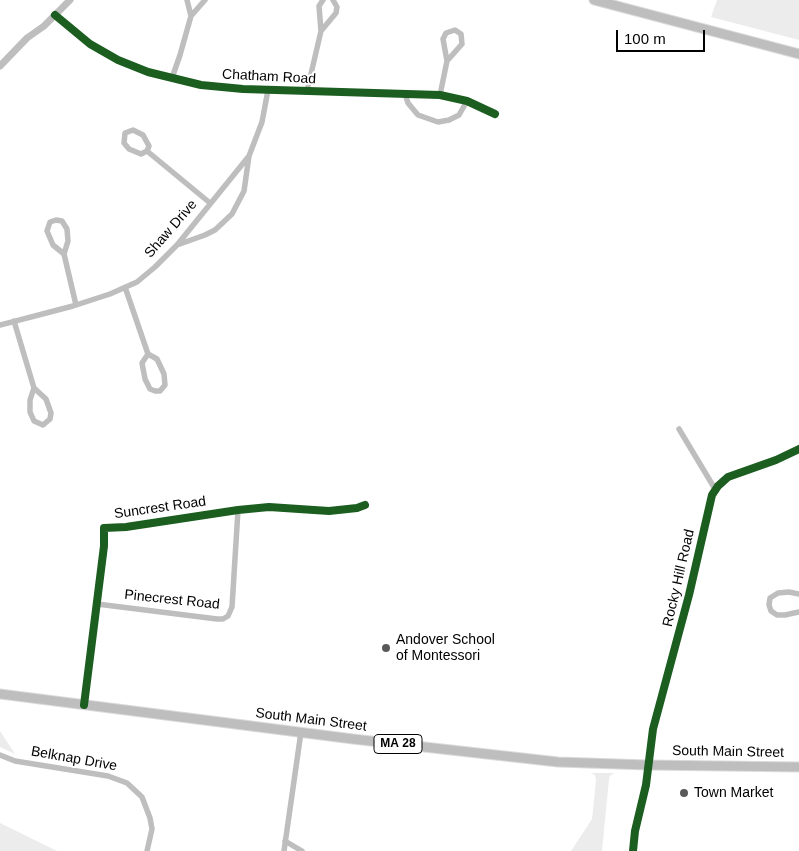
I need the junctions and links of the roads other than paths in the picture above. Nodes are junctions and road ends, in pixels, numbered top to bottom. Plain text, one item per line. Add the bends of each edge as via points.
1 (70, 0) edge
2 (187, 0) edge
3 (205, 0) edge
4 (323, 0) edge
5 (333, 0) edge
6 (594, 0) edge
7 (55, 15) junction
8 (191, 16) junction
9 (321, 31) junction
10 (799, 54) edge
11 (3, 58) edge
12 (447, 61) junction
13 (0, 66) edge
14 (172, 78) junction
15 (268, 90) junction
16 (307, 91) junction
17 (405, 94) junction
18 (440, 95) junction
19 (468, 100) junction
20 (496, 114) dead end
21 (147, 151) junction
22 (249, 156) junction
23 (210, 203) junction
24 (177, 245) junction
25 (64, 254) junction
26 (126, 287) junction
27 (76, 305) junction
28 (14, 321) junction
29 (0, 325) edge
30 (148, 354) junction
31 (34, 388) junction
32 (679, 429) dead end
33 (799, 449) edge
34 (715, 489) junction
35 (365, 505) dead end
36 (238, 510) junction
37 (799, 594) edge
38 (97, 604) junction
39 (799, 612) edge
40 (0, 694) edge
41 (84, 705) junction
42 (301, 732) junction
43 (0, 755) edge
44 (648, 765) junction
45 (799, 767) edge
46 (286, 841) junction
47 (147, 851) edge
48 (284, 851) edge
49 (302, 851) edge
50 (633, 851) edge

1 - 7 street
2 - 8 street
3 - 8 street
4 - 9 street via 319,6
5 - 9 street via 336,13
6 - 10 main road
7 - 11 street
7 - 14 street, Chatham Road via 90,44 118,60
8 - 14 street
9 - 16 street
11 - 13 street
12 - 12 street via 444,36 455,30 462,37 462,44
12 - 18 street
14 - 15 street, Chatham Road via 218,87
15 - 16 street, Chatham Road
15 - 22 street, Shaw Drive via 264,116
16 - 17 street, Chatham Road
17 - 18 street, Chatham Road
17 - 19 street via 418,115 438,122 459,114
18 - 19 street, Chatham Road
19 - 20 street, Chatham Road
21 - 21 street via 149,146 143,135 133,130 125,133 124,143 129,149 141,154
21 - 23 street
22 - 23 street, Shaw Drive
22 - 24 street via 244,191 232,214 215,230
23 - 24 street, Shaw Drive
24 - 26 street, Shaw Drive via 137,282
25 - 25 street via 54,245 47,231 50,222 56,220 67,230
25 - 27 street
26 - 27 street, Shaw Drive
26 - 30 street
27 - 28 street, Shaw Drive
28 - 29 street, Shaw Drive
28 - 31 street
30 - 30 street via 142,363 145,379 150,389 160,391 166,383 164,374 157,359
31 - 31 street via 46,399 51,413 50,419 42,425 34,421 30,412
32 - 34 street
33 - 34 street via 728,477
34 - 44 street, Rocky Hill Road via 708,505 689,595 655,722
35 - 36 street, Suncrest Road via 328,511 269,507
36 - 38 street, Suncrest Road via 153,524 104,528
36 - 38 street, Pinecrest Road via 232,607 228,616 217,619
37 - 39 street via 775,593 769,604 777,615
38 - 41 street, Suncrest Road
40 - 41 main road, South Main Street / MA 28
41 - 42 main road, South Main Street / MA 28
42 - 44 main road, South Main Street / MA 28 via 558,762
42 - 46 street
43 - 47 street, Belknap Drive via 15,761 108,776 127,783 142,797 150,818 152,829
44 - 45 main road, South Main Street / MA 28
44 - 50 street, Rocky Hill Road
46 - 48 street
46 - 49 street

